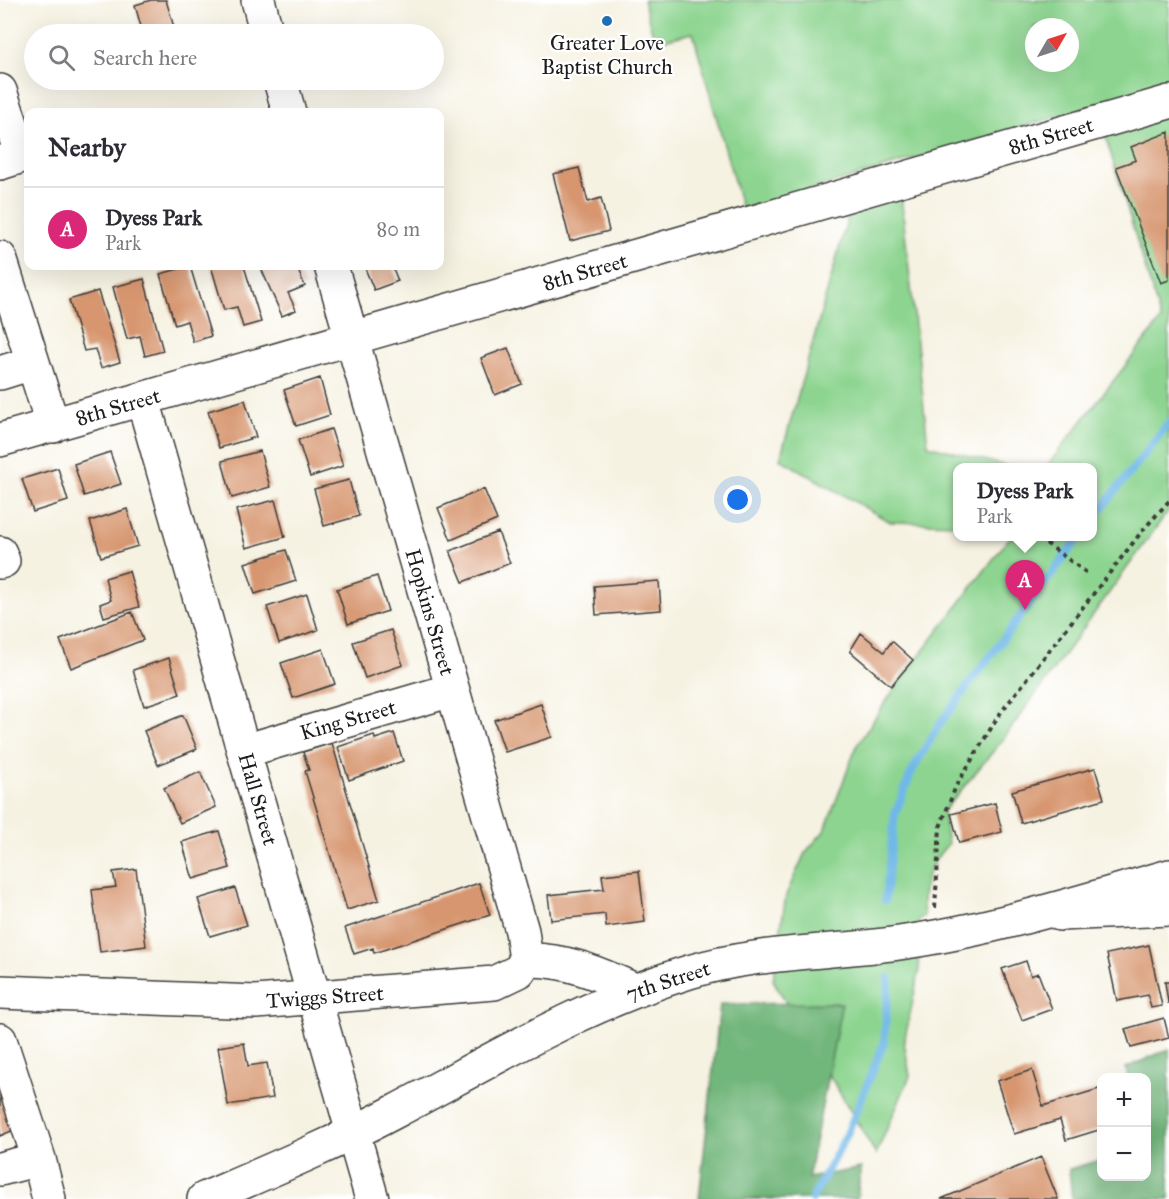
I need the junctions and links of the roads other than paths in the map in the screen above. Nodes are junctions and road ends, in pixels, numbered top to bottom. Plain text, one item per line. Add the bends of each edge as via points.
1 (258, 0) edge
2 (264, 24) edge
3 (283, 90) edge
4 (0, 91) edge
5 (1169, 102) edge
6 (288, 108) edge
7 (0, 163) edge
8 (0, 258) edge
9 (332, 270) edge
10 (352, 339) junction
11 (20, 353) edge
12 (0, 373) edge
13 (143, 399) junction
14 (53, 426) junction
15 (0, 440) edge
16 (0, 553) edge
17 (0, 562) edge
18 (452, 690) junction
19 (244, 751) junction
20 (1169, 876) edge
21 (1169, 909) edge
22 (1034, 915) junction
23 (526, 960) junction
24 (635, 990) junction
25 (0, 992) edge
26 (314, 998) junction
27 (0, 1042) edge
28 (353, 1133) junction
29 (39, 1159) junction
30 (0, 1169) edge
31 (49, 1199) edge
32 (204, 1199) edge
33 (372, 1199) edge

1 - 2 street
3 - 6 street
4 - 7 street via 22,156
5 - 10 street, 8th Street
8 - 11 street
9 - 10 street, Hopkins Street
10 - 13 street, 8th Street
10 - 18 street, Hopkins Street
11 - 12 street
11 - 14 street
13 - 14 street, 8th Street
13 - 19 street, Hall Street
14 - 15 street, 8th Street
16 - 17 street
18 - 19 street, King Street
18 - 23 street, Hopkins Street via 522,932
19 - 26 street, Hall Street
20 - 22 street, 7th Street
21 - 22 street
22 - 24 street, 7th Street via 935,936 731,962
23 - 24 street via 549,959 576,966
23 - 26 street, Twiggs Street via 519,971 494,983
24 - 28 street, 7th Street via 548,1029
25 - 26 street, Twiggs Street via 256,1002
26 - 28 street, Hall Street
27 - 29 street
28 - 32 street, 7th Street
28 - 33 street, Hall Street
29 - 30 street
29 - 31 street

